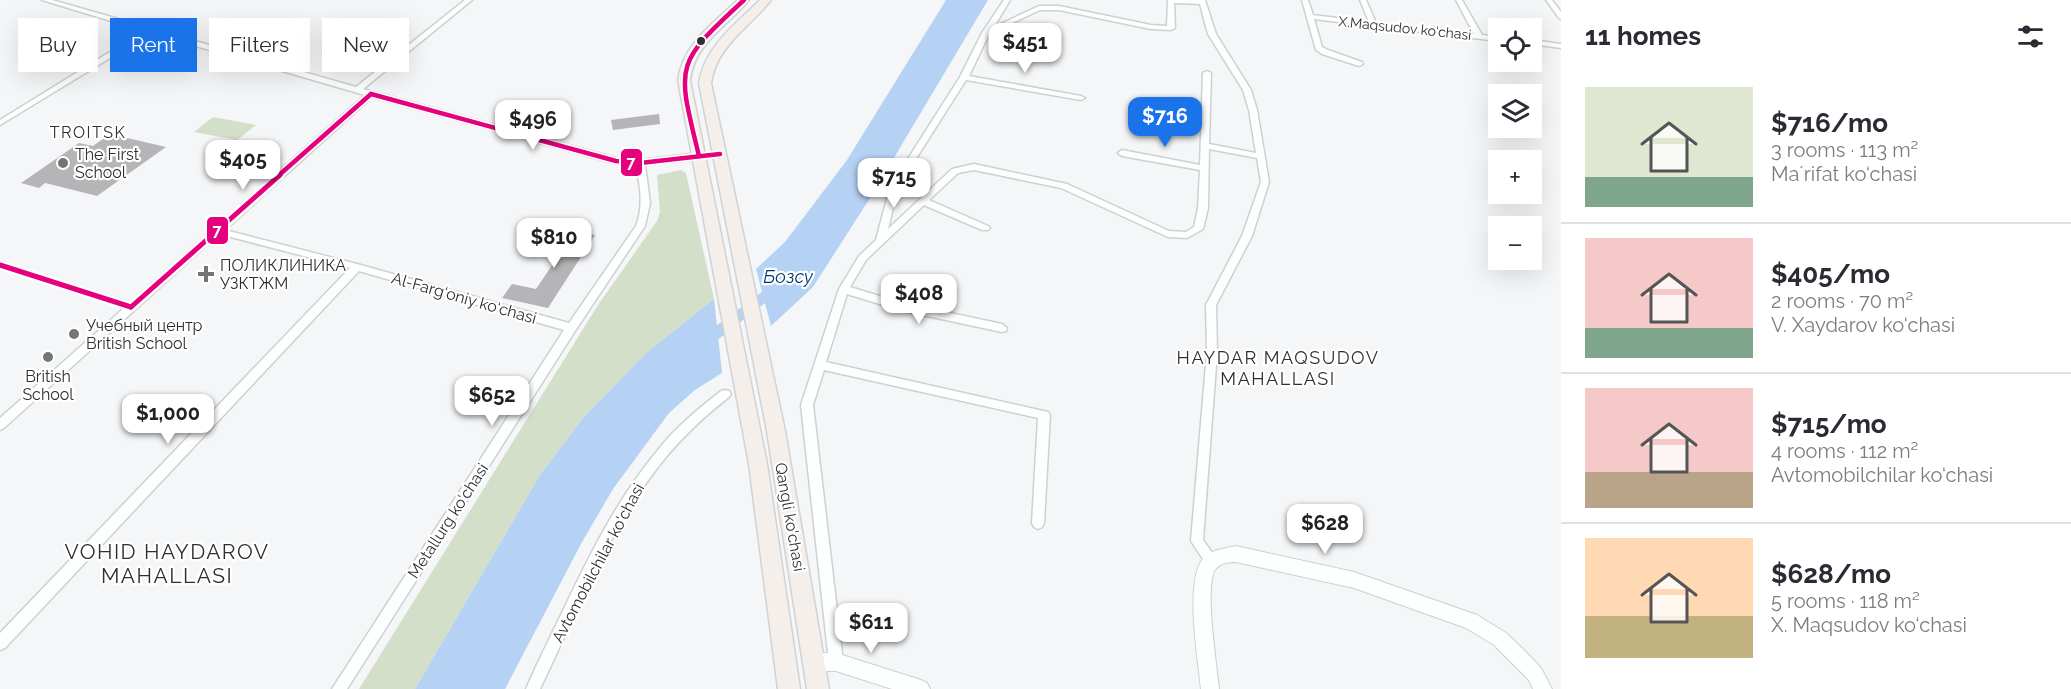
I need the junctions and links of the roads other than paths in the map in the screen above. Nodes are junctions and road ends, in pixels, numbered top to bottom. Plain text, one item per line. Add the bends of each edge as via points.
1 (45, 0) edge
2 (469, 0) edge
3 (744, 0) edge
4 (766, 0) edge
5 (1007, 0) edge
6 (1305, 0) edge
7 (1363, 0) edge
8 (1459, 0) edge
9 (1549, 0) edge
10 (1171, 1) edge
11 (1202, 1) edge
12 (1311, 17) junction
13 (1561, 18) edge
14 (110, 19) edge
15 (1373, 24) junction
16 (986, 33) junction
17 (1479, 36) junction
18 (1488, 37) edge
19 (1542, 43) edge
20 (197, 44) edge
21 (1561, 46) edge
22 (110, 55) edge
23 (1359, 64) dead end
24 (1207, 73) dead end
25 (964, 77) junction
26 (357, 90) junction
27 (371, 94) junction
28 (1081, 98) dead end
29 (0, 123) edge
30 (1204, 146) junction
31 (1122, 153) dead end
32 (720, 154) junction
33 (699, 156) junction
34 (1261, 156) junction
35 (640, 163) junction
36 (1204, 168) junction
37 (923, 201) junction
38 (985, 228) dead end
39 (218, 231) junction
40 (880, 241) junction
41 (0, 265) edge
42 (357, 267) junction
43 (844, 290) junction
44 (132, 307) junction
45 (571, 328) junction
46 (1002, 328) dead end
47 (819, 364) junction
48 (725, 394) dead end
49 (0, 424) edge
50 (1038, 523) dead end
51 (1212, 561) junction
52 (0, 643) edge
53 (825, 662) junction
54 (786, 666) junction
55 (339, 689) edge
56 (533, 689) edge
57 (789, 689) edge
58 (818, 689) edge
59 (921, 689) edge
60 (1210, 689) edge
61 (1543, 689) edge

1 - 14 street
2 - 26 street
3 - 33 main road, Qangli ko‘chasi via 702,42 685,69
4 - 32 main road, Qangli ko‘chasi via 714,54 706,71 706,92
5 - 16 street
6 - 12 street
7 - 15 street
8 - 17 street
9 - 13 street
10 - 11 street
10 - 16 street via 1171,28 1039,8
11 - 34 street via 1212,34 1247,90
12 - 15 street, X.Maqsudov ko‘chasi
12 - 23 street via 1319,48
15 - 17 street, X.Maqsudov ko‘chasi
16 - 25 street
17 - 18 street, X.Maqsudov ko‘chasi
19 - 21 street
20 - 26 street
22 - 29 street
24 - 30 street
25 - 28 street
25 - 40 street via 894,187
26 - 27 street
27 - 35 street via 606,158
27 - 39 street
30 - 34 street
30 - 36 street
31 - 36 street
32 - 33 main road
32 - 53 main road, Qangli ko‘chasi
33 - 35 street
33 - 54 main road, Qangli ko‘chasi via 758,465
34 - 51 street via 1265,182 1251,225 1211,305 1212,352 1197,541
35 - 45 street, Metallurg ko‘chasi via 647,204 645,215
36 - 37 street, Qangli ko‘chasi via 1198,229 1187,235 1168,234 1064,186 974,167 955,171
37 - 38 street
37 - 40 street, Qangli ko‘chasi
39 - 42 street, Al-Farg‘oniy ko‘chasi
39 - 44 street
40 - 43 street, Qangli ko‘chasi via 862,258
41 - 44 street
42 - 45 street, Al-Farg‘oniy ko‘chasi
42 - 52 street
43 - 46 street
43 - 47 street, Qangli ko‘chasi
44 - 49 street
45 - 55 street, Metallurg ko‘chasi
47 - 50 street via 1044,415
47 - 53 street, Qangli ko‘chasi via 807,405
48 - 56 street, Avtomobilchilar ko‘chasi via 664,450 639,482
51 - 60 street via 1202,584
51 - 61 street via 1226,555 1246,555 1354,580 1471,621 1509,646 1535,674
53 - 54 main road
53 - 58 main road, Qangli ko‘chasi
53 - 59 street
54 - 57 main road, Qangli ko‘chasi

